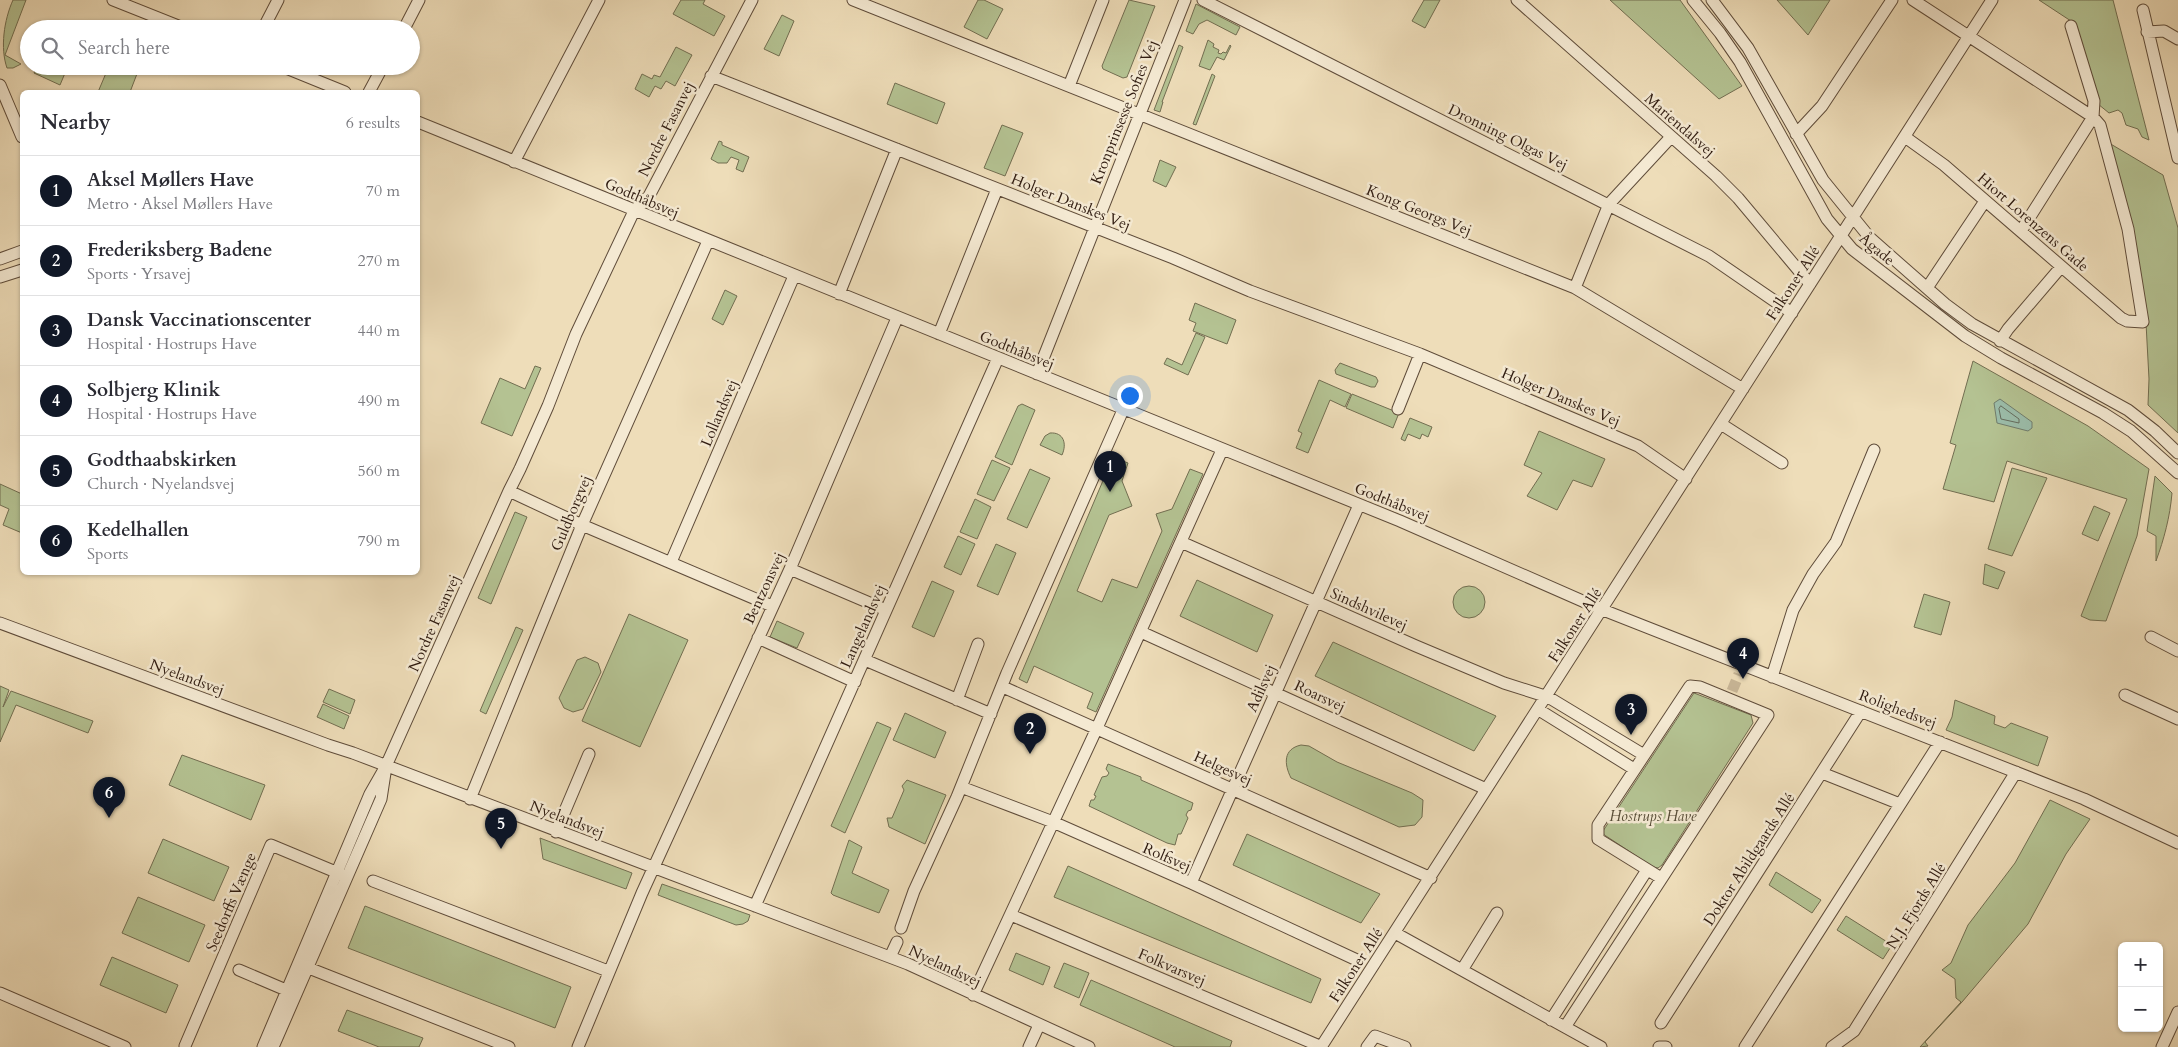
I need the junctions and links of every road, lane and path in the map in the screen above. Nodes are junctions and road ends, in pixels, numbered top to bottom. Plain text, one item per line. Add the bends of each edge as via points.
1 (113, 0) edge
2 (278, 0) edge
3 (419, 0) edge
4 (599, 0) edge
5 (752, 0) edge
6 (854, 0) edge
7 (1103, 0) edge
8 (1184, 0) edge
9 (1203, 0) edge
10 (1517, 0) edge
11 (1693, 0) edge
12 (1712, 0) edge
13 (1892, 0) edge
14 (1914, 0) edge
15 (1992, 0) edge
16 (138, 5) edge
17 (2143, 10) dead end
18 (168, 20) edge
19 (268, 20) edge
20 (409, 20) edge
21 (2071, 26) dead end
22 (2147, 32) junction
23 (1968, 37) junction
24 (2178, 39) edge
25 (302, 75) edge
26 (378, 75) edge
27 (711, 76) junction
28 (0, 85) edge
29 (1070, 86) junction
30 (336, 90) edge
31 (370, 90) edge
32 (1139, 114) junction
33 (2096, 121) junction
34 (420, 123) edge
35 (20, 133) edge
36 (1796, 134) junction
37 (1672, 137) junction
38 (1905, 137) junction
39 (897, 149) junction
40 (2178, 158) edge
41 (514, 162) junction
42 (997, 189) junction
43 (1985, 201) junction
44 (1609, 204) junction
45 (634, 211) junction
46 (1853, 218) junction
47 (1094, 228) junction
48 (2021, 231) junction
49 (1841, 238) junction
50 (708, 242) junction
51 (20, 252) edge
52 (0, 259) edge
53 (2061, 267) junction
54 (20, 271) edge
55 (794, 276) junction
56 (0, 277) edge
57 (1810, 284) junction
58 (1575, 288) junction
59 (1927, 288) junction
60 (839, 294) junction
61 (1792, 313) junction
62 (898, 318) junction
63 (939, 334) junction
64 (2000, 341) junction
65 (1420, 354) junction
66 (998, 358) junction
67 (1037, 374) junction
68 (1743, 389) junction
69 (1398, 409) dead end
70 (1123, 410) junction
71 (1720, 424) junction
72 (1222, 450) junction
73 (1874, 450) dead end
74 (2178, 453) edge
75 (1782, 463) dead end
76 (2178, 473) edge
77 (1686, 479) junction
78 (508, 491) junction
79 (1359, 505) junction
80 (582, 525) junction
81 (1180, 542) junction
82 (671, 562) junction
83 (790, 569) junction
84 (1316, 602) junction
85 (772, 606) junction
86 (886, 610) junction
87 (1604, 610) junction
88 (0, 623) edge
89 (1140, 632) junction
90 (2151, 637) dead end
91 (758, 638) junction
92 (978, 644) dead end
93 (2178, 651) edge
94 (864, 660) junction
95 (1772, 677) junction
96 (855, 682) junction
97 (1003, 687) junction
98 (1275, 692) junction
99 (2125, 695) dead end
100 (1548, 697) junction
101 (957, 700) junction
102 (1539, 710) junction
103 (1861, 711) junction
104 (991, 714) junction
105 (2178, 720) edge
106 (1097, 728) junction
107 (1940, 742) junction
108 (589, 754) dead end
109 (1644, 755) junction
110 (386, 766) junction
111 (1634, 769) junction
112 (2016, 772) junction
113 (1822, 773) junction
114 (961, 787) junction
115 (1232, 789) junction
116 (1486, 789) junction
117 (470, 798) junction
118 (1900, 804) junction
119 (1053, 822) junction
120 (556, 832) junction
121 (2178, 843) edge
122 (655, 869) junction
123 (1647, 870) junction
124 (342, 874) junction
125 (1431, 878) junction
126 (1661, 878) junction
127 (373, 880) dead end
128 (1191, 883) junction
129 (755, 906) junction
130 (1497, 913) dead end
131 (1011, 915) junction
132 (902, 928) dead end
133 (1395, 932) junction
134 (897, 942) dead end
135 (890, 957) junction
136 (1359, 961) dead end
137 (303, 966) junction
138 (239, 970) dead end
139 (1462, 970) junction
140 (608, 971) junction
141 (291, 992) junction
142 (0, 993) edge
143 (973, 995) junction
144 (2178, 1012) edge
145 (1551, 1020) junction
146 (1661, 1023) dead end
147 (1038, 1025) junction
148 (1565, 1027) junction
149 (186, 1046) edge
150 (125, 1047) edge
151 (262, 1047) edge
152 (273, 1047) edge
153 (509, 1047) edge
154 (578, 1047) edge
155 (1029, 1047) edge
156 (1089, 1047) edge
157 (1322, 1047) edge
158 (1367, 1047) edge
159 (1405, 1047) edge
160 (1601, 1047) edge
161 (1659, 1047) edge
162 (1666, 1047) edge
163 (1745, 1047) edge
164 (1832, 1047) edge
165 (2162, 1047) edge

1 - 16 street
2 - 19 street
3 - 20 street
4 - 41 street
5 - 27 street, Nordre Fasanvej
6 - 29 street, Kong Georgs Vej
7 - 29 street
8 - 32 street, Kronprinsesse Sofies Vej
9 - 44 street, Dronning Olgas Vej
10 - 37 street, Mariendalsvej
11 - 49 street, Ågade via 1740,62
12 - 36 street, Ågade via 1748,48
13 - 36 street via 1822,106
14 - 23 street
15 - 23 street, Falkoner Allé
16 - 18 street
17 - 22 street
21 - 33 street via 2094,100
22 - 24 street via 2164,31
22 - 40 street
23 - 33 street
23 - 38 street, Falkoner Allé
25 - 30 street
26 - 31 street
27 - 39 street, Holger Danskes Vej
27 - 45 street, Nordre Fasanvej via 648,197
28 - 35 street
29 - 32 street, Kong Georgs Vej
32 - 47 street, Kronprinsesse Sofies Vej
32 - 58 street, Kong Georgs Vej
33 - 48 street
33 - 53 street, Hiort Lorenzens Gade via 2128,229 2143,322 2121,318
34 - 41 street, Godthåbsvej
36 - 46 street, Ågade via 1823,180
37 - 44 street
37 - 57 street, Mariendalsvej via 1738,198
38 - 43 street, Hiort Lorenzens Gade via 1944,164
38 - 46 street, Falkoner Allé
39 - 42 street, Holger Danskes Vej
39 - 60 street
41 - 45 street, Godthåbsvej
42 - 47 street, Holger Danskes Vej
42 - 63 street
43 - 48 street, Hiort Lorenzens Gade
43 - 59 street
44 - 58 street
44 - 61 street, Dronning Olgas Vej via 1709,256
45 - 50 street, Godthåbsvej
45 - 78 street, Nordre Fasanvej via 557,370
46 - 49 street, Falkoner Allé
46 - 59 street, Ågade via 1870,238
47 - 65 street, Holger Danskes Vej via 1250,291
47 - 67 street, Kronprinsesse Sofies Vej
48 - 53 street, Hiort Lorenzens Gade
49 - 57 street, Falkoner Allé
49 - 76 street, Ågade via 1882,274 1965,336 2131,431
50 - 55 street, Godthåbsvej
50 - 80 street, Guldborgvej
51 - 52 street
53 - 64 street
54 - 56 street
55 - 60 street, Godthåbsvej
55 - 82 street, Lollandsvej
57 - 61 street, Falkoner Allé
58 - 68 street, Kong Georgs Vej
59 - 64 street, Ågade via 1958,314
60 - 62 street, Godthåbsvej
61 - 68 street, Falkoner Allé
62 - 63 street, Godthåbsvej
62 - 83 street, Bentzonsvej
63 - 66 street, Godthåbsvej
64 - 74 street, Ågade via 2137,416
65 - 69 street
65 - 77 street, Holger Danskes Vej via 1638,446
66 - 67 street, Godthåbsvej
66 - 86 street, Langelandsvej
67 - 70 street, Godthåbsvej
68 - 71 street, Falkoner Allé
70 - 72 street, Godthåbsvej
70 - 97 street
71 - 75 street
71 - 77 street, Falkoner Allé
72 - 79 street, Godthåbsvej
72 - 81 street
73 - 95 street via 1836,542 1793,610
77 - 87 street, Falkoner Allé
78 - 80 street
78 - 110 street, Nordre Fasanvej
79 - 84 street, Adilsvej
79 - 87 street, Godthåbsvej
80 - 82 street
80 - 117 street, Guldborgvej
81 - 84 street, Sindshvilevej
81 - 89 street
82 - 85 street
83 - 85 street, Bentzonsvej
83 - 86 street
84 - 98 street, Adilsvej
84 - 100 street, Sindshvilevej via 1504,684
85 - 91 street, Bentzonsvej
86 - 94 street, Langelandsvej
87 - 95 street, Rolighedsvej via 1741,669
87 - 100 street, Falkoner Allé
88 - 110 street, Nyelandsvej
89 - 98 street, Roarsvej
89 - 106 street
90 - 93 street
91 - 96 street
91 - 122 street, Bentzonsvej
92 - 101 street
94 - 96 street, Langelandsvej
94 - 101 street
95 - 103 street, Rolighedsvej
96 - 129 street, Langelandsvej
97 - 104 street
97 - 106 street, Helgesvej
98 - 115 street, Adilsvej
98 - 116 street, Roarsvej
99 - 105 street
100 - 102 street, Falkoner Allé
100 - 109 street
101 - 104 street
102 - 111 street
102 - 116 street, Falkoner Allé
103 - 107 street, Rolighedsvej
103 - 113 street, Doktor Abildgaards Allé
104 - 114 street
106 - 115 street, Helgesvej
106 - 119 street
107 - 112 street, Rolighedsvej
107 - 118 street
108 - 120 street
109 - 111 street
109 - 126 street via 1689,687 1698,686 1730,695 1768,715
110 - 117 street, Nyelandsvej
110 - 124 street, Nordre Fasanvej via 381,800
111 - 123 street via 1598,826 1598,839
112 - 121 street, Rolighedsvej via 2092,802
112 - 164 street, N.J. Fjords Allé via 1854,1031
113 - 118 street
113 - 146 street, Doktor Abildgaards Allé
114 - 119 street, Rolfsvej
114 - 132 street via 914,891
115 - 125 street, Helgesvej
115 - 128 street, Adilsvej
116 - 125 street, Falkoner Allé
117 - 120 street, Nyelandsvej
118 - 163 street
119 - 128 street, Rolfsvej
119 - 131 street
120 - 122 street, Nyelandsvej
122 - 129 street, Nyelandsvej
122 - 140 street, Bentzonsvej
123 - 126 street
123 - 145 street
124 - 137 street, Nordre Fasanvej
124 - 149 street, Seedorffs Vænge via 271,845
125 - 133 street, Falkoner Allé
126 - 148 street
127 - 140 street
128 - 136 street, Rolfsvej
129 - 135 street, Nyelandsvej
130 - 139 street
131 - 143 street
131 - 157 street, Folkvarsvej
133 - 139 street
133 - 157 street, Falkoner Allé
134 - 135 street
135 - 143 street, Nyelandsvej
137 - 141 street, Nordre Fasanvej
137 - 153 street
138 - 141 street
139 - 145 street
140 - 154 street, Bentzonsvej
141 - 151 street, Nordre Fasanvej
141 - 152 street, Nordre Fasanvej
142 - 150 street
143 - 147 street, Nyelandsvej
144 - 165 street
145 - 148 street
147 - 155 street
147 - 156 street, Nyelandsvej
148 - 160 street
158 - 159 street via 1375,1036
161 - 162 street

